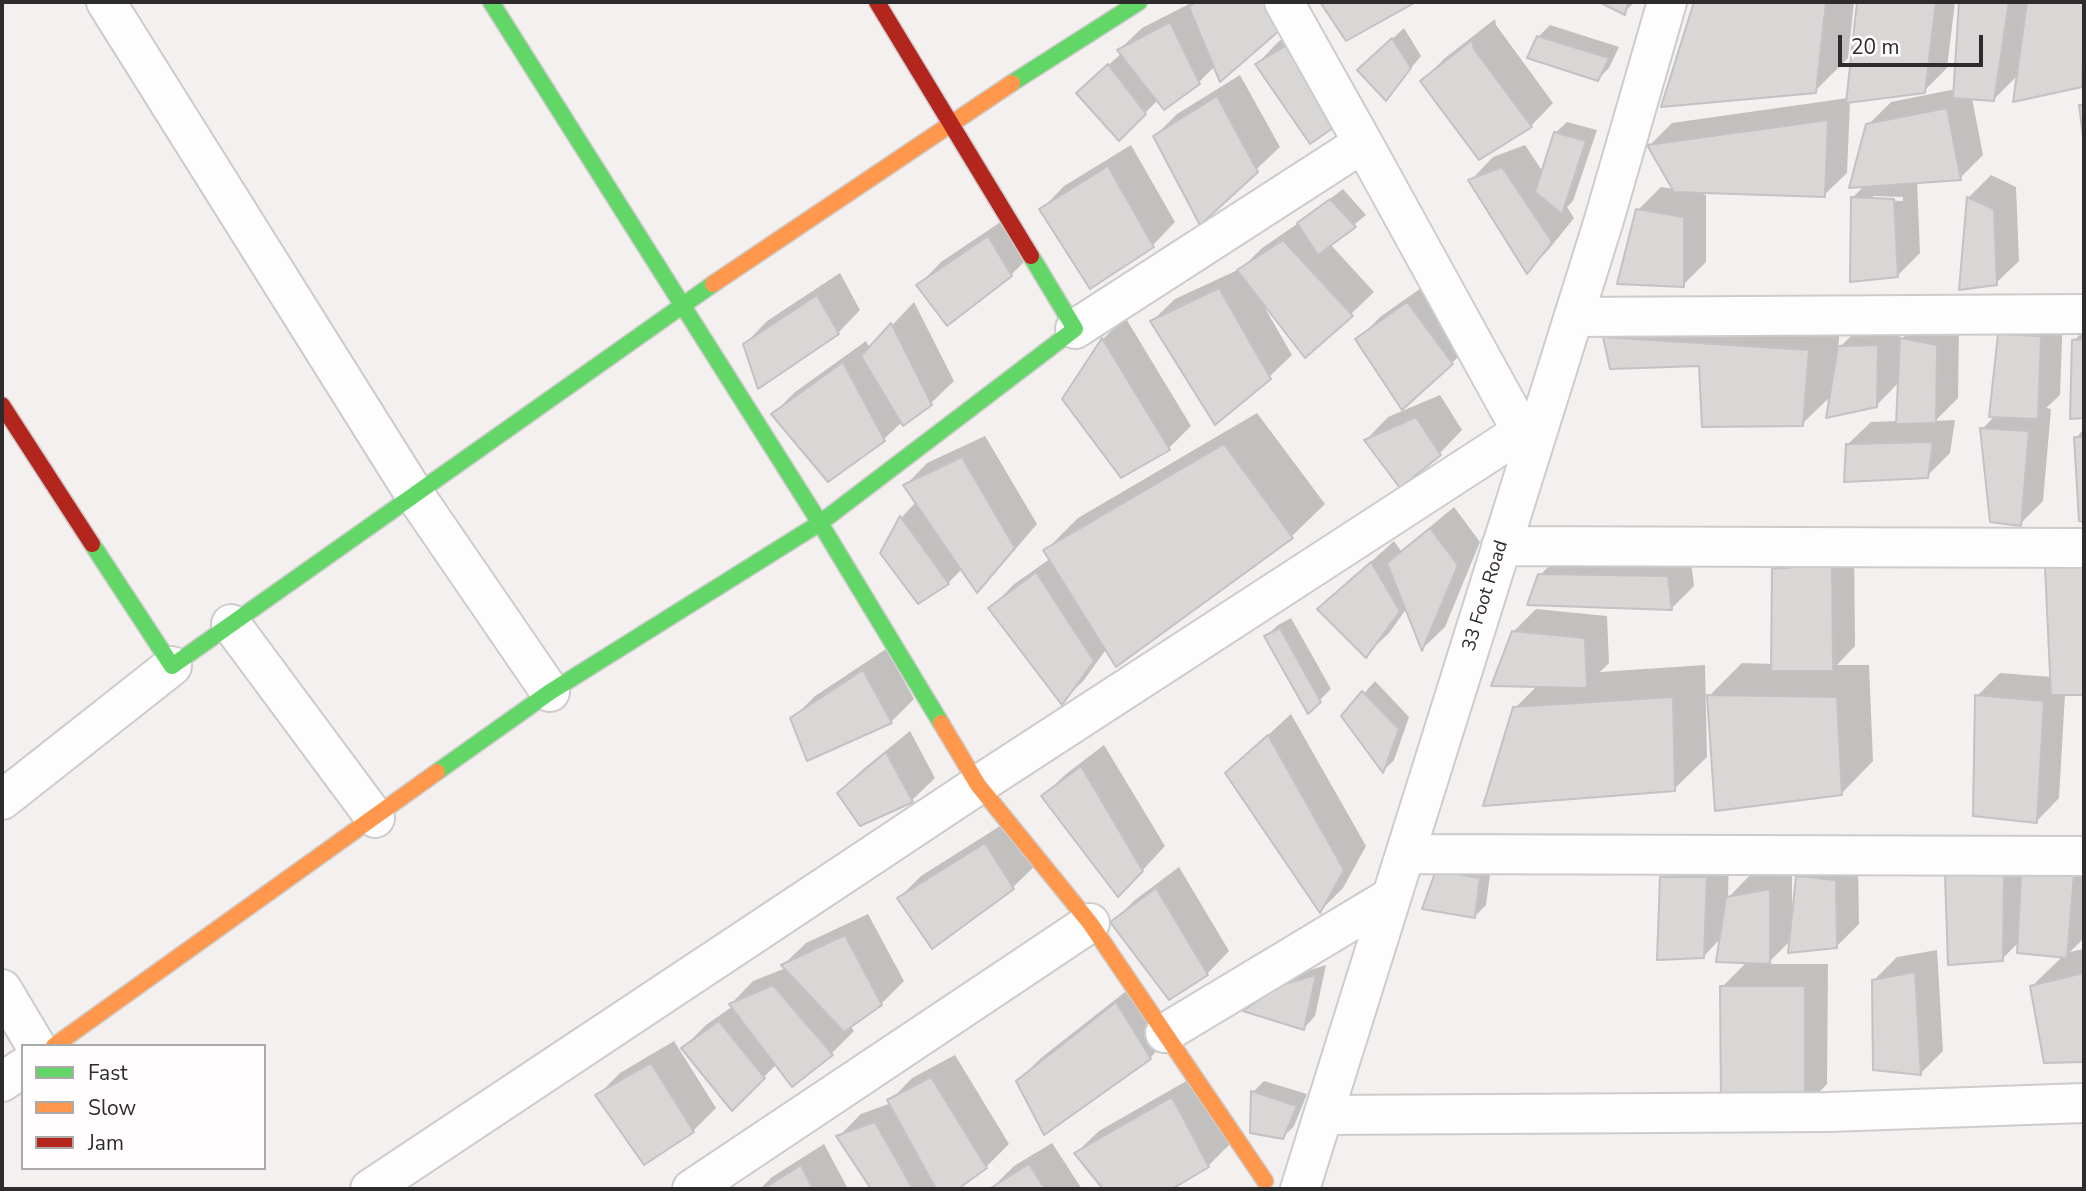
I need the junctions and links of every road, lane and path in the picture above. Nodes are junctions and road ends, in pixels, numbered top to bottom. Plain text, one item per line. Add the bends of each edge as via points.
1 (106, 2) edge
2 (491, 2) edge
3 (877, 2) edge
4 (1139, 2) edge
5 (1283, 2) edge
6 (1667, 2) edge
7 (950, 123) junction
8 (1363, 143) junction
9 (683, 306) junction
10 (2084, 314) edge
11 (1574, 317) junction
12 (1075, 329) junction
13 (2, 405) edge
14 (1532, 425) junction
15 (415, 495) junction
16 (820, 523) junction
17 (1501, 547) junction
18 (2084, 548) edge
19 (230, 624) junction
20 (172, 666) junction
21 (550, 692) junction
22 (978, 785) junction
23 (2, 800) edge
24 (375, 818) junction
25 (1405, 854) junction
26 (2084, 856) edge
27 (1391, 897) junction
28 (1090, 923) junction
29 (2, 989) edge
30 (1165, 1033) junction
31 (35, 1044) edge
32 (57, 1044) edge
33 (21, 1069) edge
34 (2, 1082) edge
35 (2084, 1103) edge
36 (1323, 1115) junction
37 (1281, 1178) edge
38 (370, 1189) edge
39 (692, 1189) edge

1 - 15 street
2 - 9 street
3 - 7 street
4 - 7 street
5 - 8 street
6 - 11 street, 33 Foot Road
7 - 9 street
7 - 12 street
8 - 12 street
8 - 14 street
9 - 15 street
9 - 16 street
10 - 11 street
11 - 14 street, 33 Foot Road
12 - 16 street
13 - 20 street
14 - 17 street, 33 Foot Road
14 - 22 street
15 - 19 street
15 - 21 street
16 - 21 street
16 - 22 street
17 - 18 street
17 - 25 street, 33 Foot Road
19 - 20 street
19 - 24 street
20 - 23 street
21 - 24 street
22 - 28 street
22 - 38 street
24 - 32 street
25 - 26 street
25 - 27 street, 33 Foot Road
27 - 30 street
27 - 36 street, 33 Foot Road
28 - 30 street
28 - 39 street
29 - 31 street
30 - 37 street
33 - 34 street
35 - 36 street via 1829,1112
36 - 37 street, 33 Foot Road

